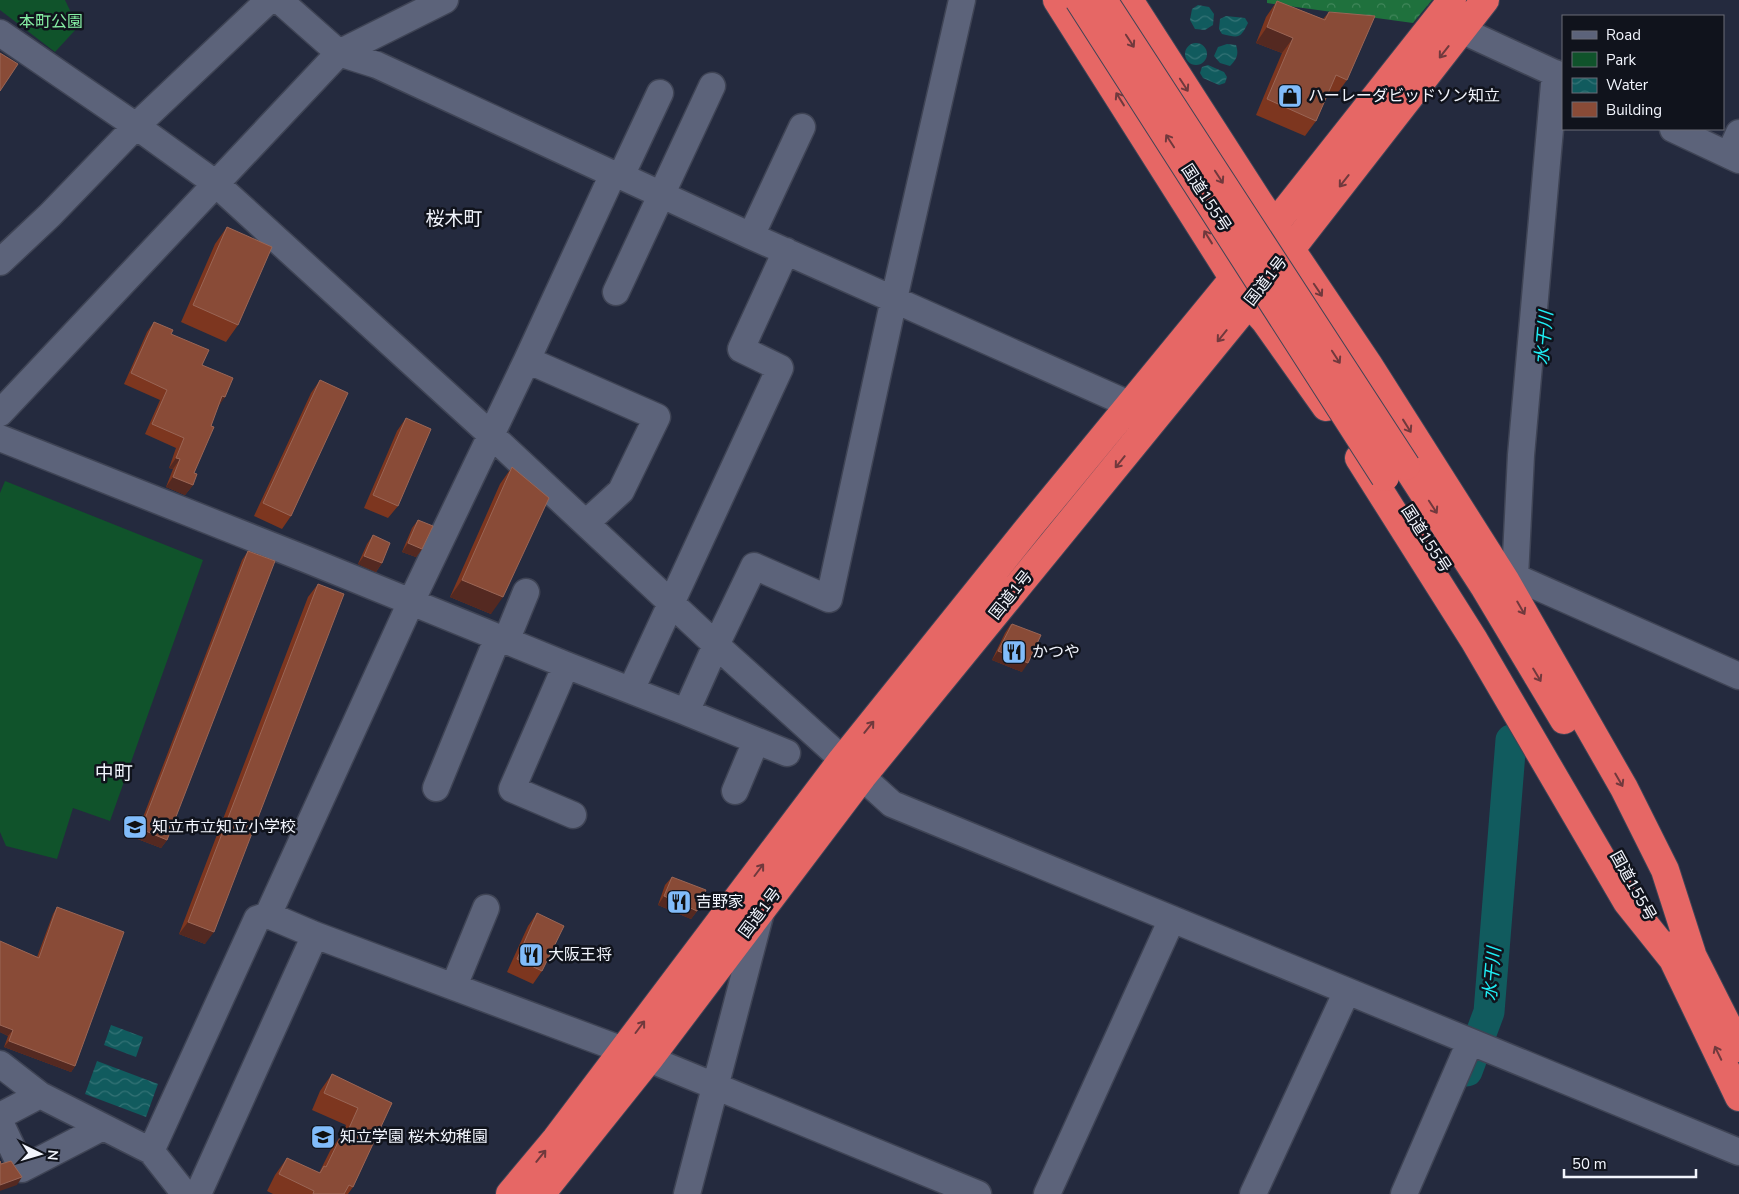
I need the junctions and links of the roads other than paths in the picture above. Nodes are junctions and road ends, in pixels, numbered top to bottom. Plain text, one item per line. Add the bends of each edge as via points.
1 (268, 0) edge
2 (279, 0) edge
3 (445, 0) edge
4 (962, 0) edge
5 (1057, 0) edge
6 (1079, 0) edge
7 (1103, 0) edge
8 (1129, 0) edge
9 (1452, 0) edge
10 (1485, 0) edge
11 (1461, 30) junction
12 (0, 33) edge
13 (339, 53) junction
14 (1559, 75) edge
15 (712, 86) dead end
16 (660, 93) dead end
17 (136, 126) junction
18 (802, 127) dead end
19 (1676, 130) edge
20 (1736, 149) edge
21 (617, 175) junction
22 (215, 183) junction
23 (661, 194) junction
24 (1274, 225) junction
25 (751, 236) junction
26 (1291, 250) junction
27 (786, 251) junction
28 (0, 262) edge
29 (1234, 278) junction
30 (616, 292) dead end
31 (894, 299) junction
32 (1249, 303) junction
33 (527, 360) junction
34 (1130, 405) junction
35 (0, 413) edge
36 (490, 434) junction
37 (0, 438) edge
38 (1396, 471) junction
39 (586, 523) junction
40 (1510, 579) junction
41 (526, 592) dead end
42 (411, 602) junction
43 (671, 603) junction
44 (502, 639) junction
45 (716, 645) junction
46 (566, 665) junction
47 (1739, 676) edge
48 (631, 690) junction
49 (686, 712) junction
50 (756, 741) junction
51 (787, 754) dead end
52 (852, 769) junction
53 (436, 788) dead end
54 (735, 791) dead end
55 (573, 816) dead end
56 (486, 908) dead end
57 (761, 912) junction
58 (268, 915) junction
59 (1172, 919) junction
60 (315, 935) junction
61 (1683, 958) junction
62 (454, 986) junction
63 (1347, 991) junction
64 (1470, 1042) junction
65 (1739, 1048) edge
66 (623, 1050) junction
67 (649, 1059) junction
68 (0, 1064) edge
69 (716, 1086) junction
70 (40, 1095) junction
71 (1739, 1097) edge
72 (0, 1116) edge
73 (0, 1122) edge
74 (103, 1126) junction
75 (151, 1151) junction
76 (1739, 1152) edge
77 (186, 1194) edge
78 (198, 1194) edge
79 (510, 1194) edge
80 (541, 1194) edge
81 (687, 1194) edge
82 (978, 1194) edge
83 (1047, 1194) edge
84 (1253, 1194) edge
85 (1404, 1194) edge

1 - 17 street
2 - 13 street
3 - 13 street
4 - 31 street
29 -> 5 highway
38 -> 6 highway, 国道155号, bridge
7 -> 38 highway, 国道155号, bridge
8 -> 24 highway
9 - 24 highway, 国道1号
10 - 11 highway, 国道1号
11 - 14 street
11 -> 26 highway, 国道1号
12 - 17 street
13 - 21 street via 377,65
13 - 22 street
14 - 40 street
15 - 23 street
16 - 21 street
17 - 22 street
17 - 28 street
18 - 25 street
19 - 20 street
21 - 23 street
21 - 33 street
22 - 35 street
22 - 36 street
23 - 25 street
23 - 30 street
24 - 26 highway
24 - 29 highway, 国道1号
25 - 27 street
26 - 32 highway, 国道1号
26 -> 40 highway
27 - 31 street
27 - 43 street via 741,349 780,368
29 - 32 highway
29 - 34 highway, 国道1号
31 - 34 street
31 - 45 street via 829,599 754,566
32 -> 52 highway, 国道1号
32 - 61 highway via 1332,416 1474,640 1626,902
33 - 36 street
33 - 39 street via 657,417 621,491
52 -> 34 highway, 国道1号 via 1031,525
36 - 39 street
36 - 42 street
37 - 42 street
38 - 61 highway, 国道155号 via 1492,643
39 - 43 street
40 - 47 street
40 -> 61 highway via 1665,870
41 - 44 street
42 - 44 street
42 - 58 street
43 - 45 street
43 - 48 street
44 - 46 street
44 - 53 street
45 - 49 street
45 - 52 street
46 - 48 street
46 - 55 street via 512,789
48 - 49 street
49 - 50 street
50 - 51 street
50 - 54 street
52 - 57 highway, 国道1号
52 - 59 street via 892,804
66 -> 52 highway, 国道1号
56 - 62 street
57 - 67 highway, 国道1号
57 - 69 street
58 - 60 street
58 - 75 street via 257,919
59 - 63 street
59 - 83 street
60 - 62 street
60 - 78 street
61 - 65 highway, 国道155号
71 -> 61 highway, 国道155号
62 - 66 street
63 - 64 street
63 - 84 street
64 - 76 street
64 - 85 street
79 -> 66 highway, 国道1号
67 - 69 street
67 - 80 highway, 国道1号
68 - 70 street
69 - 81 street
69 - 82 street
70 - 72 street
70 - 74 street
73 - 74 street via 22,1169
74 - 75 street
75 - 77 street

